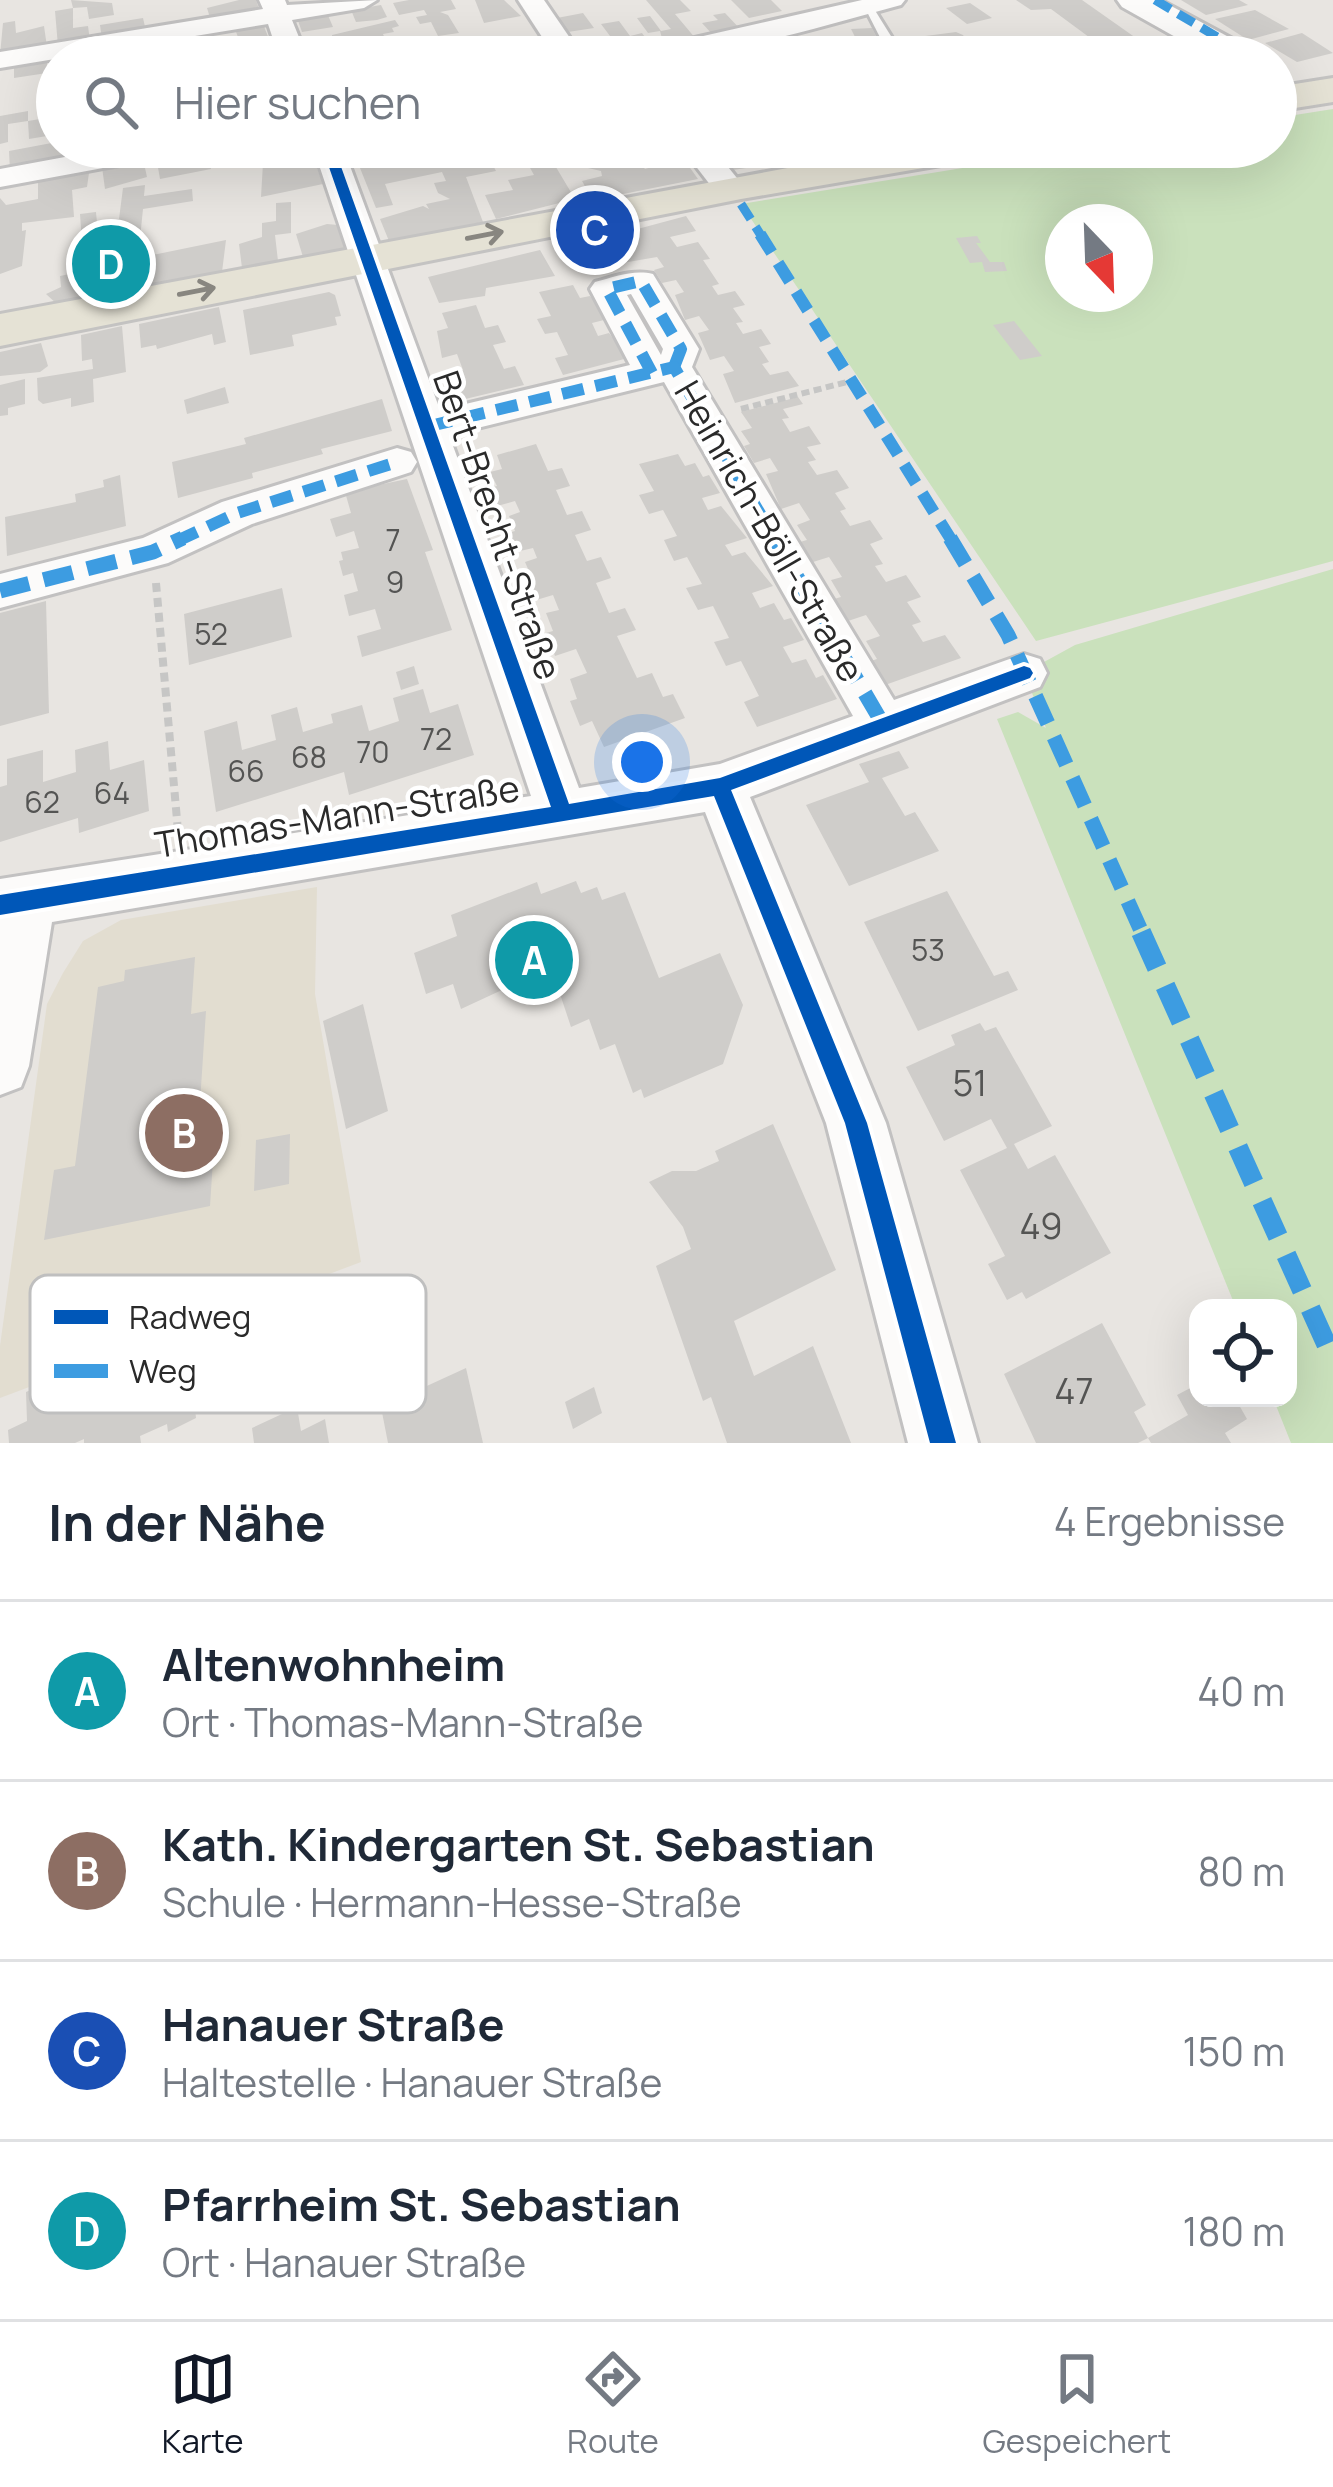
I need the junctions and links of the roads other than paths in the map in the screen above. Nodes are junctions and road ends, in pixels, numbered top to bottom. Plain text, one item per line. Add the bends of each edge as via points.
1 (364, 0) edge
2 (531, 0) edge
3 (1116, 0) edge
4 (1134, 0) edge
5 (880, 4) edge
6 (275, 7) edge
7 (125, 36) edge
8 (285, 36) edge
9 (554, 36) edge
10 (757, 36) edge
11 (890, 36) edge
12 (1166, 36) edge
13 (1200, 36) edge
14 (36, 53) edge
15 (0, 60) edge
16 (54, 168) edge
17 (336, 168) edge
18 (713, 168) edge
19 (799, 168) edge
20 (0, 178) edge
21 (729, 188) junction
22 (370, 257) junction
23 (0, 330) edge
24 (430, 427) junction
25 (397, 462) dead end
26 (0, 591) edge
27 (1024, 673) dead end
28 (884, 726) junction
29 (720, 786) junction
30 (563, 814) junction
31 (14, 902) edge
32 (0, 1066) edge
33 (943, 1443) edge

1 - 6 street
2 - 9 street
3 - 12 main road
4 - 13 main road
5 - 10 street
5 - 11 lane
6 - 7 street
6 - 8 street
14 - 15 street
16 - 20 street
17 - 22 street, Bert-Brecht-Straße
18 - 21 street
19 - 21 main road
22 -> 21 main road
23 -> 22 main road
22 - 24 street, Bert-Brecht-Straße
24 - 28 street, Heinrich-Böll-Straße via 663,370 704,418
24 - 30 street, Bert-Brecht-Straße
25 - 26 street via 237,512 154,552
27 - 28 street, Thomas-Mann-Straße
28 - 29 street, Thomas-Mann-Straße
29 - 30 street, Thomas-Mann-Straße
29 - 33 street via 856,1123
30 - 31 street, Thomas-Mann-Straße
31 - 32 street

